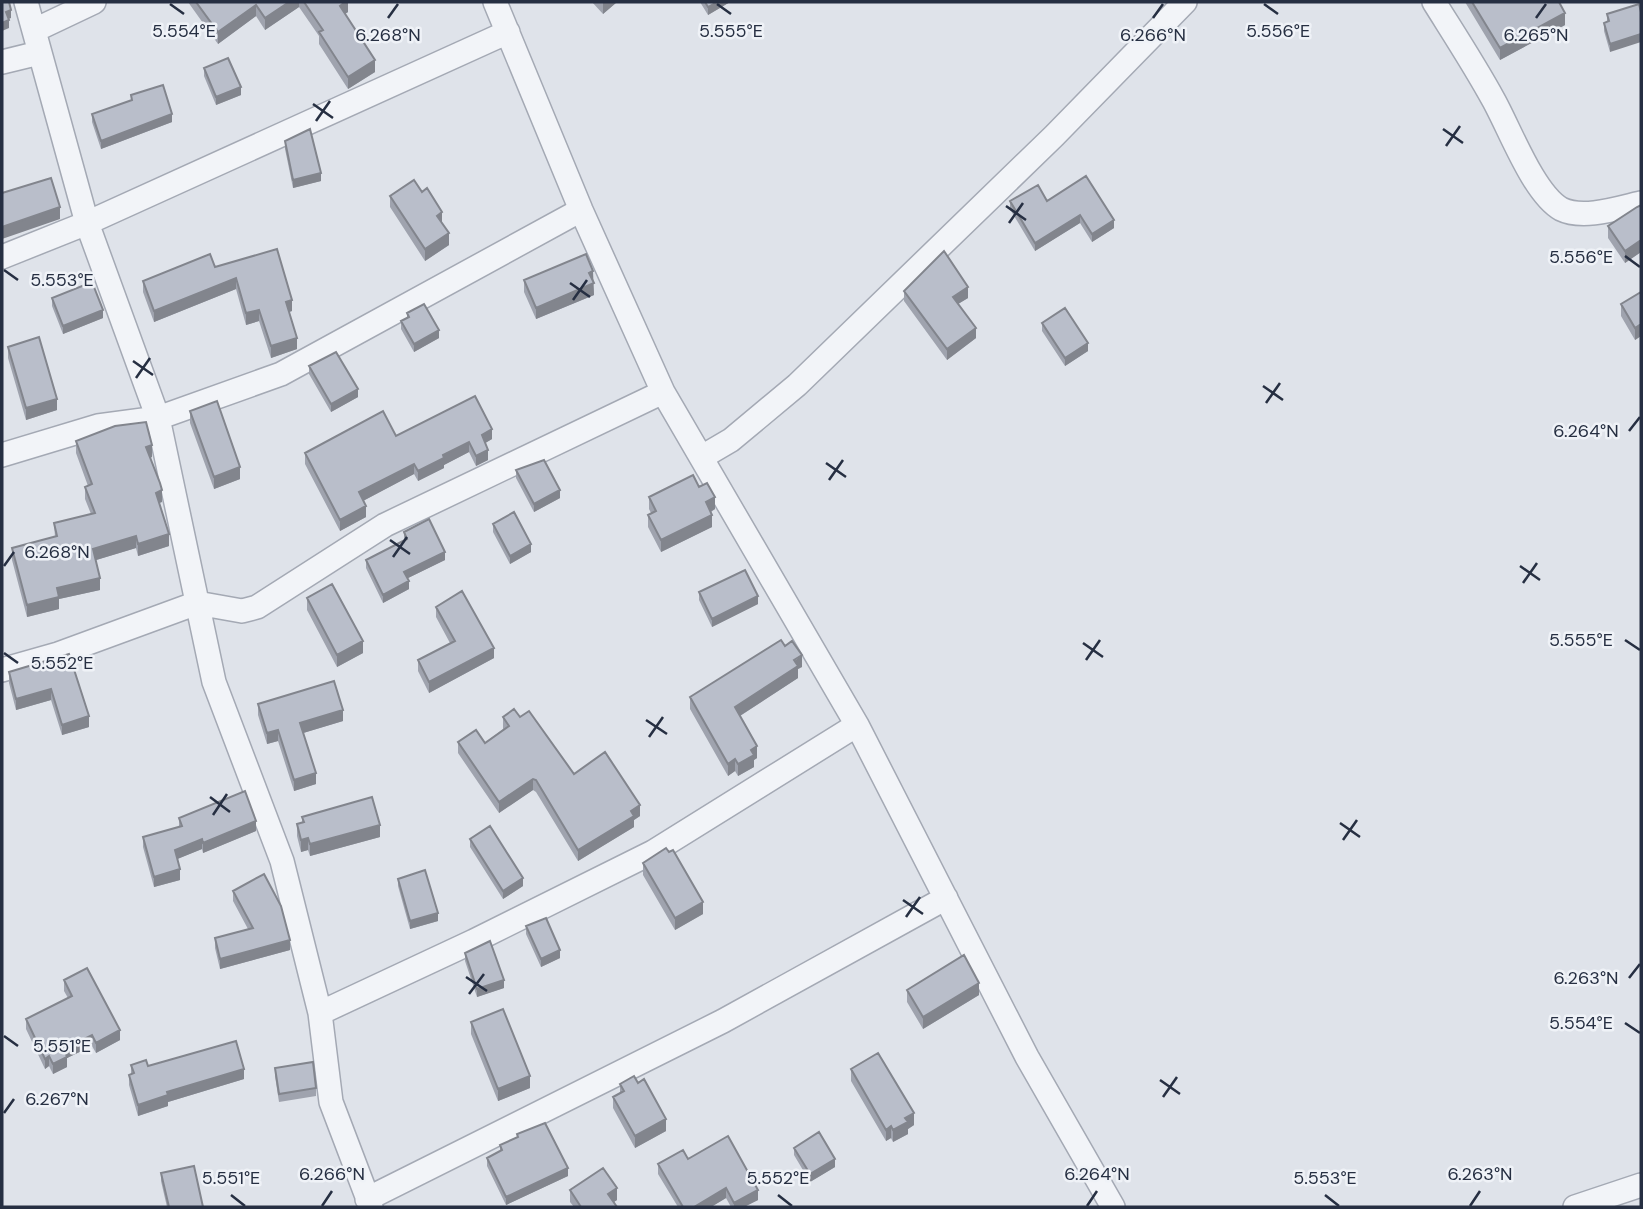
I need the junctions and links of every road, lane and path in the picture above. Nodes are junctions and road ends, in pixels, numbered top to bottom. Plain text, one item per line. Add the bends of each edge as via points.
1 (26, 2) edge
2 (94, 2) edge
3 (496, 2) edge
4 (1185, 2) edge
5 (1434, 2) edge
6 (508, 32) junction
7 (37, 42) junction
8 (2, 62) edge
9 (1641, 203) edge
10 (581, 210) junction
11 (87, 223) junction
12 (2, 257) edge
13 (663, 392) junction
14 (158, 418) junction
15 (2, 455) edge
16 (702, 457) junction
17 (197, 603) junction
18 (2, 670) edge
19 (857, 725) junction
20 (946, 898) junction
21 (320, 1013) junction
22 (1641, 1185) edge
23 (369, 1203) edge
24 (1113, 1207) edge
25 (1575, 1207) edge

1 - 7 street
2 - 7 street
3 - 6 street
4 - 16 street via 797,385 731,440
5 - 9 street via 1493,98 1540,188 1552,201 1575,213
6 - 10 street
6 - 11 street
7 - 8 street
7 - 11 street
10 - 13 street
10 - 14 street via 281,374
11 - 12 street
11 - 14 street
13 - 16 street
13 - 17 street via 385,526 257,607 242,611
14 - 15 street via 98,426
14 - 17 street
16 - 19 street
17 - 18 street
17 - 21 street via 214,682 282,861
19 - 20 street
19 - 21 street via 653,852
20 - 23 street via 723,1021
20 - 24 street via 1027,1057
21 - 23 street via 331,1102
22 - 25 street

